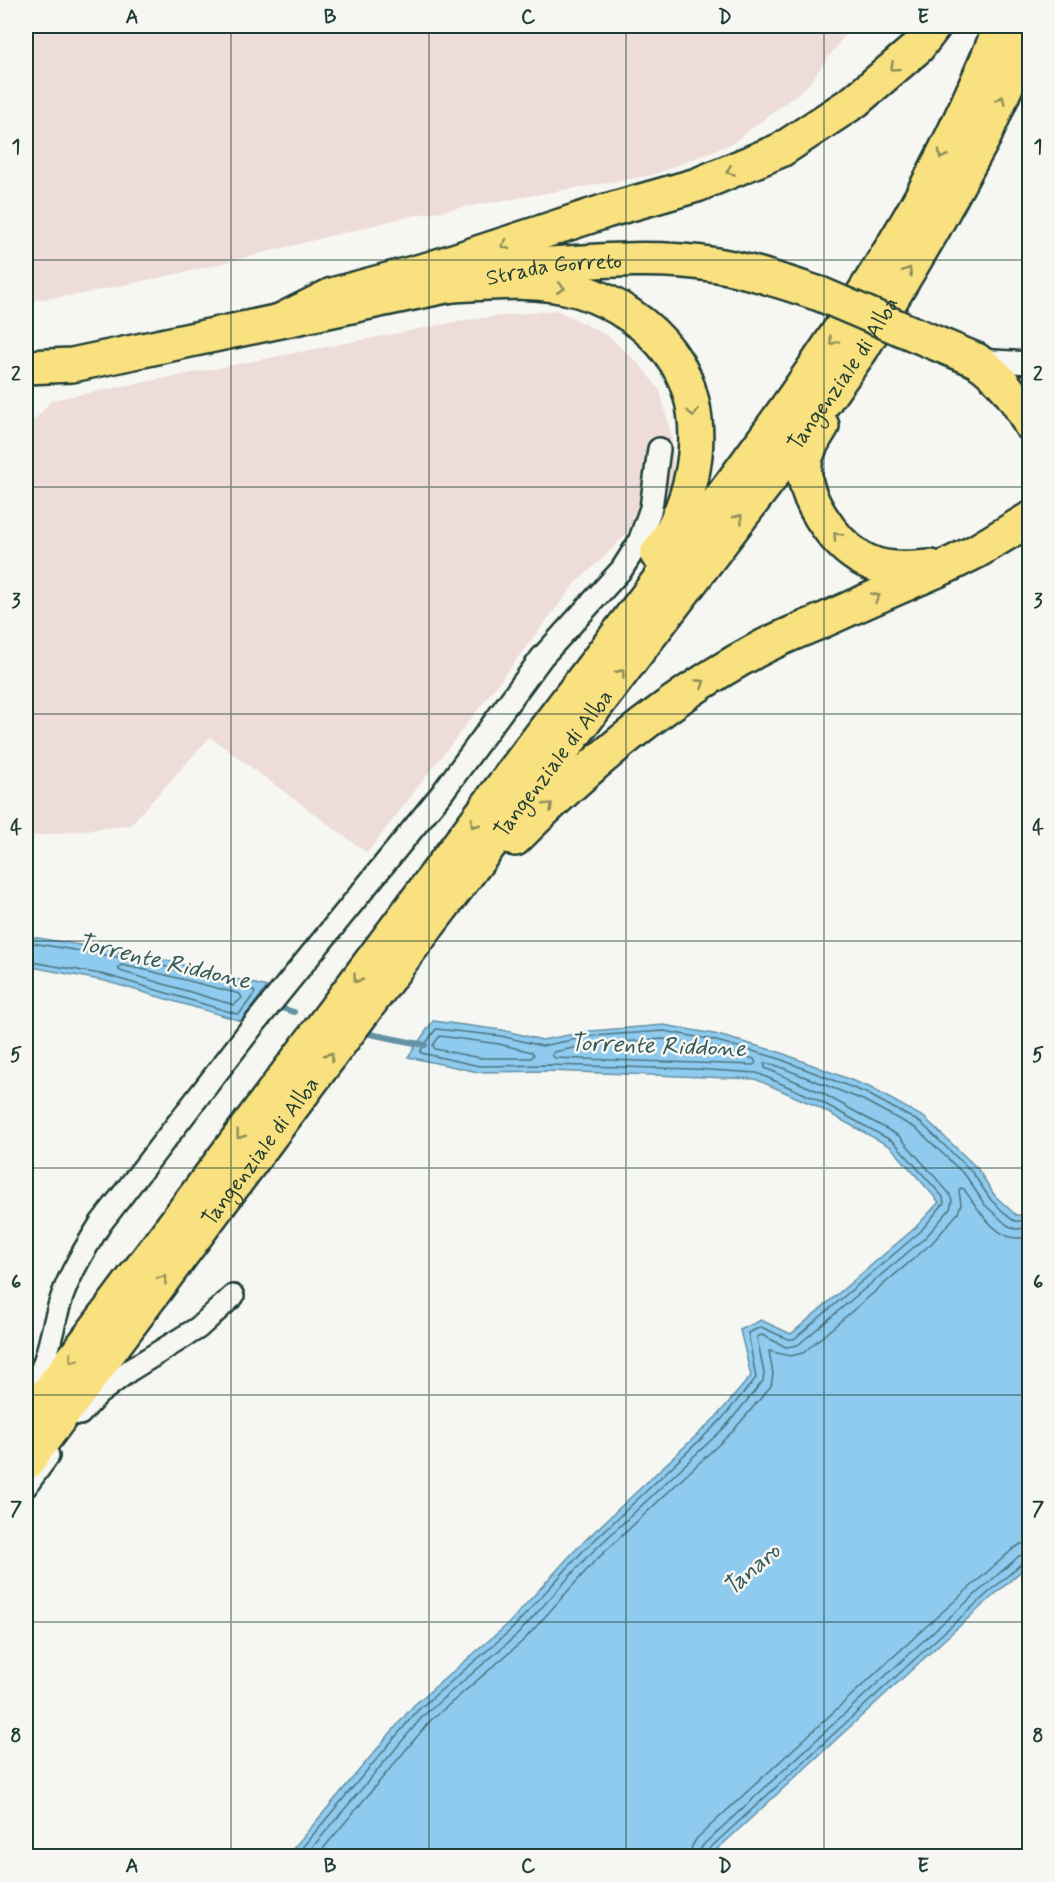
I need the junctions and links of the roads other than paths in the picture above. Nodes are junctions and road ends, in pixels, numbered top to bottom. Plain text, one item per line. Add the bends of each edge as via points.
1 (934, 26) edge
2 (1001, 26) edge
3 (1029, 31) edge
4 (440, 286) junction
5 (282, 320) junction
6 (861, 350) junction
7 (976, 360) junction
8 (1029, 363) edge
9 (72, 365) junction
10 (26, 367) edge
11 (26, 388) edge
12 (1029, 424) edge
13 (659, 449) dead end
14 (1029, 491) edge
15 (1018, 525) edge
16 (947, 566) junction
17 (510, 777) junction
18 (407, 953) junction
19 (233, 1296) dead end
20 (118, 1319) junction
21 (26, 1398) edge
22 (26, 1422) edge
23 (26, 1463) edge
24 (26, 1486) edge

1 -> 5 main road via 918,47 855,101 781,150 697,185 432,268 332,295
2 -> 17 main road, Tangenziale di Alba via 960,121 910,217 839,333 745,466
6 -> 3 main road, Tangenziale di Alba via 985,135
4 - 5 main road, Strada Gorreto
4 - 7 main road, Strada Gorreto, bridge via 550,264 614,260 717,265 820,294
4 -> 17 main road via 509,281 541,284 580,291 613,305 647,328 670,353 687,386 694,414 696,454 688,493 669,537 599,632
5 - 9 main road, Strada Gorreto
16 -> 6 main road via 902,570 859,558 838,540 809,493 805,467 810,445 833,409
18 -> 6 main road, Tangenziale di Alba via 768,481
7 - 8 street, Strada Gorreto
7 - 12 main road via 1005,385
9 - 10 main road, Strada Gorreto
9 - 11 main road, Strada Gorreto
13 - 21 street via 651,508 639,542 622,569 542,657 442,793 282,989 101,1222 61,1298 49,1350
14 - 15 main road
15 - 16 main road
18 -> 16 main road via 577,779 677,699 760,648
17 -> 20 main road, Tangenziale di Alba
20 -> 18 main road, Tangenziale di Alba
19 - 24 street via 198,1328 97,1395
20 -> 22 main road, Tangenziale di Alba
20 - 23 main road, Tangenziale di Alba

